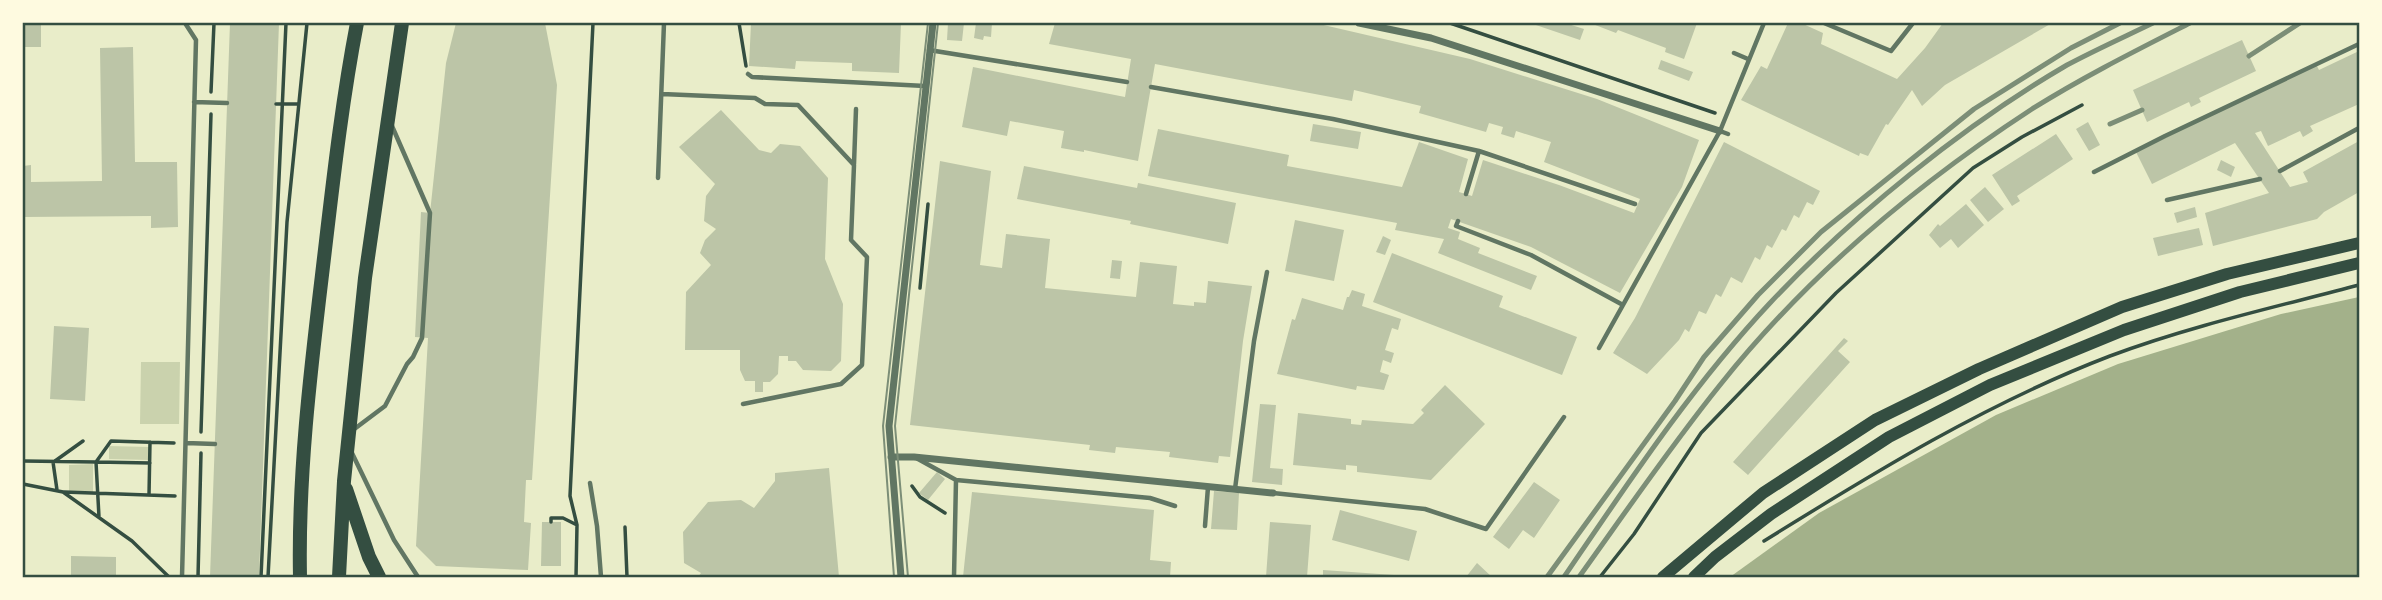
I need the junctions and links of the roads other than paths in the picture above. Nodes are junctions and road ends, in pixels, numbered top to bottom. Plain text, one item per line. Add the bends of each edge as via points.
1 (185, 23) edge
2 (357, 23) edge
3 (402, 23) edge
4 (664, 23) edge
5 (933, 23) edge
6 (1359, 23) edge
7 (1764, 23) edge
8 (1824, 23) edge
9 (1913, 23) edge
10 (1370, 24) edge
11 (2359, 44) edge
12 (929, 50) junction
13 (1734, 54) dead end
14 (1748, 59) junction
15 (748, 74) road end
16 (1127, 82) dead end
17 (926, 86) junction
18 (1151, 87) dead end
19 (662, 94) junction
20 (194, 102) junction
21 (227, 103) dead end
22 (856, 109) dead end
23 (387, 116) junction
24 (2359, 128) edge
25 (1724, 132) junction
26 (1479, 150) junction
27 (854, 165) junction
28 (2280, 171) dead end
29 (2094, 172) dead end
30 (658, 178) dead end
31 (2260, 179) dead end
32 (1466, 194) dead end
33 (2167, 200) dead end
34 (1635, 204) dead end
35 (1458, 221) dead end
36 (2359, 243) edge
37 (2359, 263) edge
38 (1267, 272) dead end
39 (1623, 305) junction
40 (1599, 348) dead end
41 (743, 404) dead end
42 (1564, 417) dead end
43 (348, 438) junction
44 (186, 443) junction
45 (215, 444) dead end
46 (891, 457) junction
47 (914, 457) junction
48 (956, 480) junction
49 (344, 481) junction
50 (590, 482) dead end
51 (1208, 487) junction
52 (1235, 490) junction
53 (1273, 494) joint
54 (1175, 506) dead end
55 (1205, 526) dead end
56 (183, 577) edge
57 (300, 577) edge
58 (339, 577) edge
59 (379, 577) edge
60 (418, 577) edge
61 (601, 577) edge
62 (901, 577) edge
63 (954, 577) edge
64 (1663, 577) edge
65 (1694, 577) edge

1 - 20 lane via 196,40
2 - 57 main road via 314,346
3 - 23 main road
4 - 19 lane
5 - 12 street
6 - 10 street
7 - 14 lane
8 - 9 lane via 1891,51
10 - 25 street via 1431,38
11 - 29 lane
12 - 16 lane
12 - 17 street
13 - 14 lane
14 - 25 lane
15 - 17 lane
17 - 46 street via 889,426
18 - 26 lane
19 - 27 lane via 755,98 765,104 798,105
19 - 30 lane
20 - 21 lane
20 - 44 lane
22 - 27 lane
23 - 43 main road
23 - 43 lane via 430,213 422,338 385,406
24 - 28 lane
25 - 39 lane
26 - 32 lane
26 - 34 lane
27 - 41 lane via 851,240 867,257 862,365 841,384
31 - 33 lane
35 - 39 lane via 1456,226 1531,255
36 - 64 main road via 2227,274 2122,307 1979,369 1875,420 1763,493
37 - 65 main road via 2240,292 2124,330 1990,385 1889,437 1771,514
38 - 52 lane
39 - 40 lane
42 - 53 lane via 1486,530 1425,509
43 - 49 main road
43 - 60 lane via 394,540
44 - 45 lane
44 - 56 lane
46 - 47 street
46 - 62 street
47 - 48 lane
47 - 51 street
48 - 54 lane via 1150,498
48 - 63 lane
49 - 58 main road
49 - 59 main road
50 - 61 lane
51 - 52 street
51 - 55 lane
52 - 53 street

